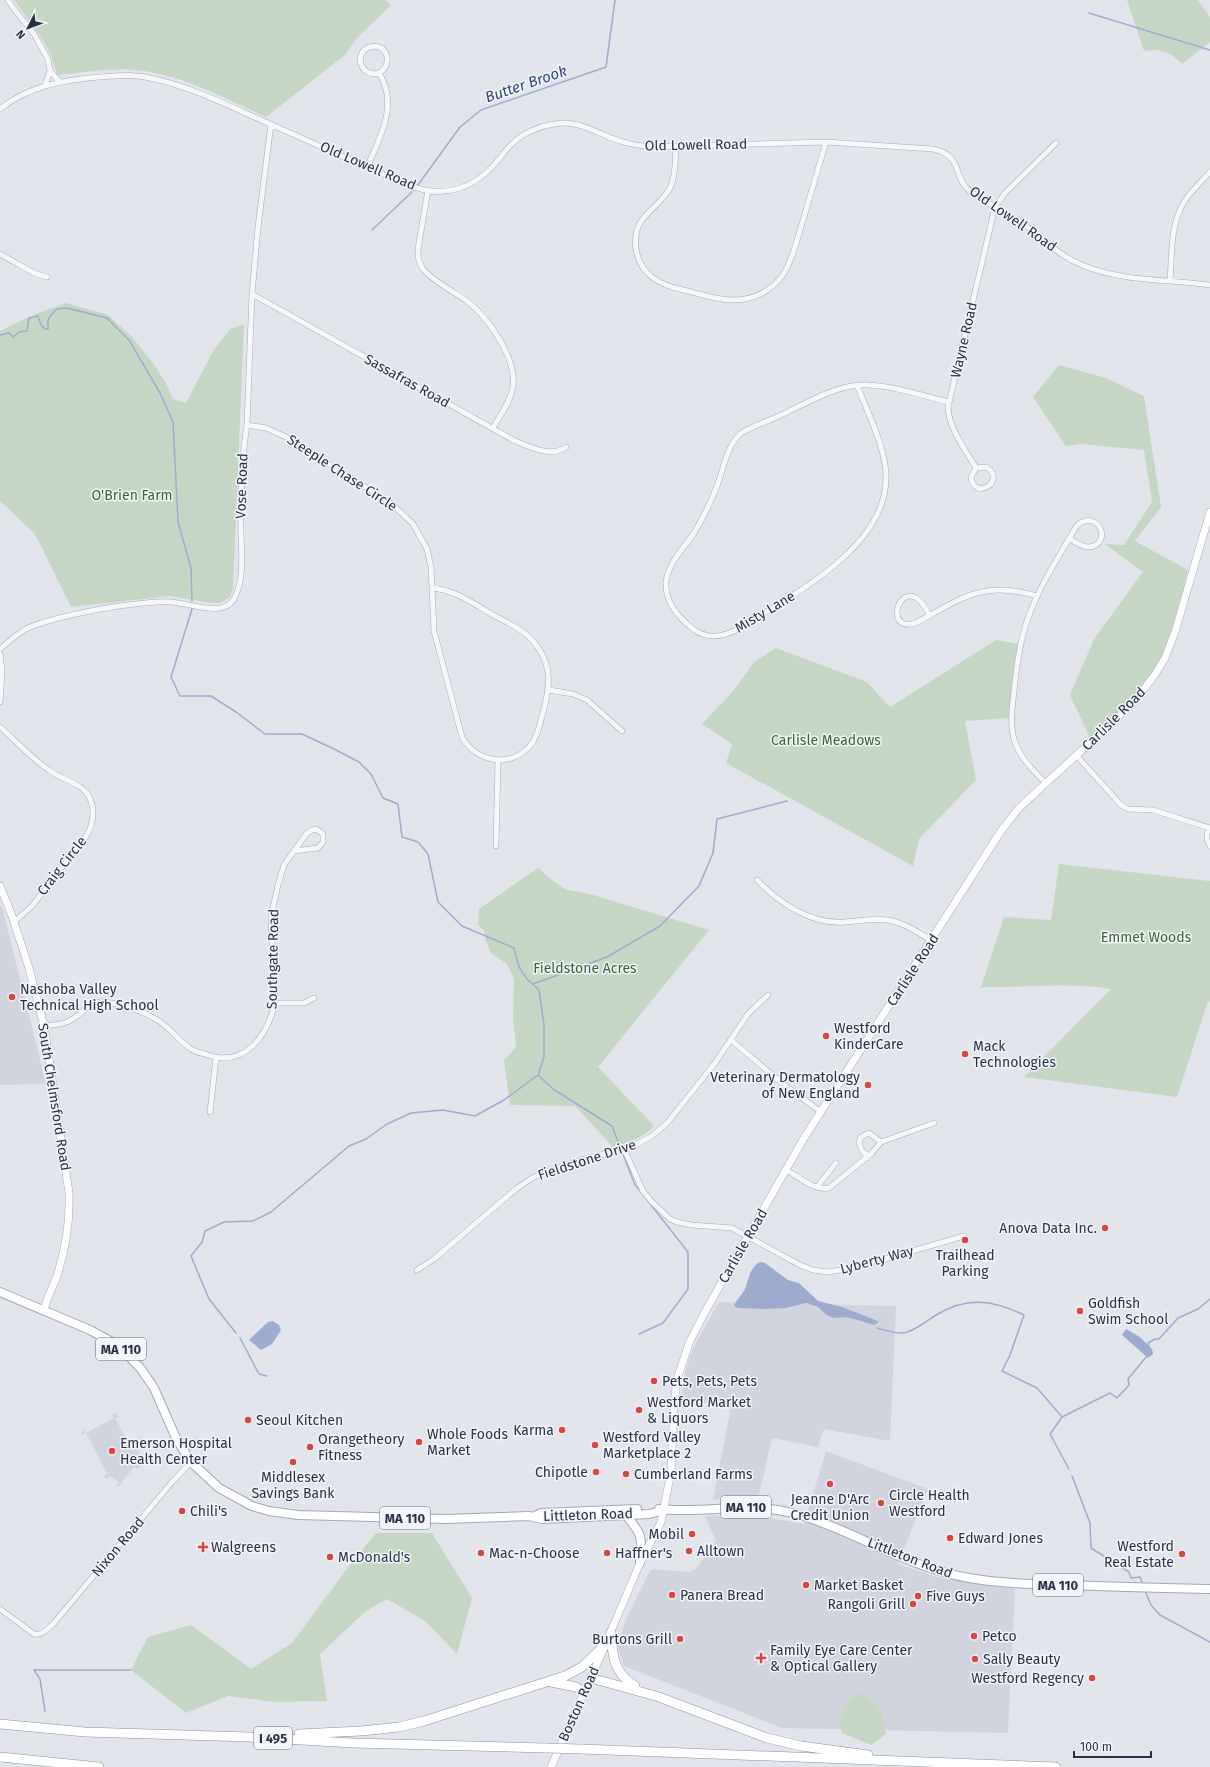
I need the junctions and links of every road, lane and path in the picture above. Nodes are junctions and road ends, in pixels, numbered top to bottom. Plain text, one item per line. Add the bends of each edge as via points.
1 (8, 0) edge
2 (50, 71) junction
3 (380, 73) junction
4 (60, 82) junction
5 (45, 85) junction
6 (0, 109) edge
7 (271, 124) junction
8 (826, 142) junction
9 (1056, 143) dead end
10 (676, 147) junction
11 (367, 167) junction
12 (1210, 172) edge
13 (428, 190) junction
14 (995, 207) junction
15 (0, 254) edge
16 (47, 278) dead end
17 (1170, 281) junction
18 (1210, 285) edge
19 (252, 294) junction
20 (857, 385) junction
21 (949, 402) junction
22 (247, 425) junction
23 (493, 428) junction
24 (566, 446) dead end
25 (976, 468) junction
26 (1210, 512) edge
27 (1070, 539) junction
28 (432, 588) junction
29 (1037, 596) junction
30 (930, 616) junction
31 (0, 649) edge
32 (0, 654) edge
33 (549, 690) junction
34 (0, 702) edge
35 (0, 727) edge
36 (622, 731) dead end
37 (1076, 755) junction
38 (498, 760) junction
39 (1046, 782) junction
40 (1210, 828) edge
41 (496, 846) dead end
42 (1210, 846) edge
43 (294, 851) junction
44 (757, 880) dead end
45 (0, 886) edge
46 (14, 922) junction
47 (932, 941) junction
48 (768, 995) dead end
49 (314, 998) dead end
50 (275, 1003) junction
51 (44, 1026) junction
52 (731, 1040) junction
53 (216, 1058) junction
54 (210, 1112) dead end
55 (821, 1112) junction
56 (934, 1123) dead end
57 (881, 1142) junction
58 (624, 1148) junction
59 (868, 1156) junction
60 (836, 1163) dead end
61 (786, 1170) junction
62 (817, 1187) junction
63 (750, 1236) junction
64 (964, 1236) dead end
65 (417, 1270) dead end
66 (0, 1292) edge
67 (44, 1310) junction
68 (191, 1462) junction
69 (664, 1510) junction
70 (626, 1515) junction
71 (535, 1516) junction
72 (640, 1562) junction
73 (1210, 1589) edge
74 (0, 1609) edge
75 (611, 1632) junction
76 (606, 1644) junction
77 (591, 1678) junction
78 (545, 1682) junction
79 (584, 1692) junction
80 (651, 1694) junction
81 (0, 1724) edge
82 (266, 1738) junction
83 (0, 1757) edge
84 (902, 1761) junction
85 (99, 1767) edge
86 (552, 1767) edge
87 (1056, 1767) edge

1 - 2 street via 42,45
2 - 4 street
2 - 5 street
3 - 3 street via 371,74 362,66 362,53 370,47 383,50 388,58 386,67
3 - 11 street via 387,87 388,110 384,127
4 - 5 street, Old Lowell Road
4 - 7 street, Old Lowell Road via 124,75 150,78 196,91
5 - 6 street, Old Lowell Road
7 - 11 street, Old Lowell Road
7 - 19 street, Vose Road
8 - 10 street, Old Lowell Road
8 - 10 street via 794,250 784,273 760,294 738,300 668,287 655,280 640,263 636,249 639,227 646,214 666,194 671,185
8 - 14 street, Old Lowell Road via 942,151 952,160 962,183
9 - 14 street via 1005,193
10 - 13 street, Old Lowell Road via 635,145 578,124 554,124 513,142 489,170 464,187 449,191
11 - 13 street, Old Lowell Road
12 - 17 street via 1179,212 1174,230
13 - 23 street via 418,249 420,264 428,274 468,302 483,316 499,339 510,364 513,376 511,397
14 - 17 street, Old Lowell Road via 1082,265 1126,276
14 - 21 street, Wayne Road
15 - 16 street
17 - 18 street, Old Lowell Road
19 - 22 street, Vose Road
19 - 23 street, Sassafras Road
20 - 20 street, Misty Lane via 882,451 886,471 883,497 870,527 853,548 824,574 738,629 715,636 696,632 671,604 666,582 672,564 697,528 707,508 733,442 744,432 836,391
20 - 21 street, Misty Lane via 883,386
21 - 25 street, Wayne Road via 948,413 952,426
22 - 28 street, Steeple Chase Circle via 266,428 286,437 400,510 413,524 427,549
22 - 31 street, Vose Road via 244,445 240,580 236,596 228,606 214,609 161,602 88,610 32,626
23 - 24 street, Sassafras Road via 521,444 540,450 553,452
25 - 25 street via 971,477 972,484 979,488 990,486 993,479 991,471 982,466
26 - 37 main road, Carlisle Road via 1165,658 1132,704
27 - 27 street via 1082,521 1091,521 1100,529 1101,537 1092,547 1083,546
27 - 29 street
28 - 33 street, Steeple Chase Circle via 447,590 460,596 528,635 544,658
28 - 38 street, Steeple Chase Circle via 434,631 460,733 467,745 477,754
29 - 30 street via 1007,589 985,591 956,601
29 - 39 street via 1029,614 1018,656 1011,723 1013,738 1020,754
30 - 30 street via 916,623 903,623 897,615 897,606 903,599 916,598
32 - 34 street
33 - 36 street via 573,694 587,700
33 - 38 street, Steeple Chase Circle via 538,731 532,743 519,755
35 - 46 street, Craig Circle via 49,770 79,786 90,800 93,810 91,827 87,835 32,906
37 - 39 main road, Carlisle Road
37 - 40 street via 1121,805 1128,809 1152,810
38 - 41 street
39 - 47 main road, Carlisle Road via 1018,809 1001,831
40 - 42 street via 1207,835
43 - 43 street, Southgate Road via 319,847 324,842 323,834 318,830 310,830
43 - 50 street, Southgate Road via 282,869 271,918
44 - 47 street via 775,897 813,918 838,922 886,920 906,926
45 - 46 main road, South Chelmsford Road
46 - 51 main road, South Chelmsford Road
47 - 55 main road, Carlisle Road
48 - 52 street, Fieldstone Drive via 748,1014
49 - 50 street via 304,1003
50 - 53 street, Southgate Road via 258,1041 246,1052 233,1058
51 - 53 street, Southgate Road via 62,1024 88,1006 106,1002 153,1018 191,1049
51 - 67 main road, South Chelmsford Road via 70,1210 62,1258
52 - 55 street
52 - 58 street, Fieldstone Drive via 668,1122 643,1142
53 - 54 street
55 - 61 main road, Carlisle Road
56 - 57 street
57 - 59 street
57 - 59 street via 869,1133 861,1138 859,1142 862,1151
58 - 63 street, Lyberty Way via 643,1190 670,1218 688,1225 732,1228
58 - 65 street, Fieldstone Drive via 532,1178 434,1259
59 - 62 street via 833,1186 826,1189
60 - 62 street
61 - 62 street
61 - 63 main road, Carlisle Road
63 - 64 street, Lyberty Way via 800,1265 827,1272 854,1268
63 - 69 main road, Carlisle Road via 705,1312 682,1361 675,1390 671,1472
66 - 67 main road, Littleton Road / MA 110
67 - 68 main road, Littleton Road / MA 110 via 101,1336 134,1361 154,1388 174,1434
68 - 71 main road, Littleton Road / MA 110 via 231,1496 252,1506 276,1512 298,1515 445,1519
68 - 74 street, Nixon Road via 44,1633 34,1634
69 - 70 main road, Littleton Road / MA 110 via 649,1514
69 - 71 main road, Littleton Road / MA 110 via 648,1508 541,1513
69 - 72 main road, Boston Road via 661,1522
69 - 73 main road, Littleton Road / MA 110 via 753,1508 796,1514 927,1568 970,1579 1015,1583
70 - 71 main road, Littleton Road / MA 110 via 542,1519
70 - 72 main road via 642,1538
72 - 75 main road, Boston Road
75 - 76 main road, Boston Road
75 - 80 highway via 615,1666 633,1686
76 - 77 main road, Boston Road
76 - 78 highway via 582,1667
77 - 79 main road, Boston Road
77 - 80 highway
78 - 79 highway via 568,1684
78 - 82 highway via 399,1727
79 - 86 main road, Boston Road
80 - 84 highway via 768,1738 801,1746
81 - 82 highway, I 495 via 85,1732
82 - 84 highway, I 495, bridge
83 - 85 highway
84 - 87 highway, I 495

